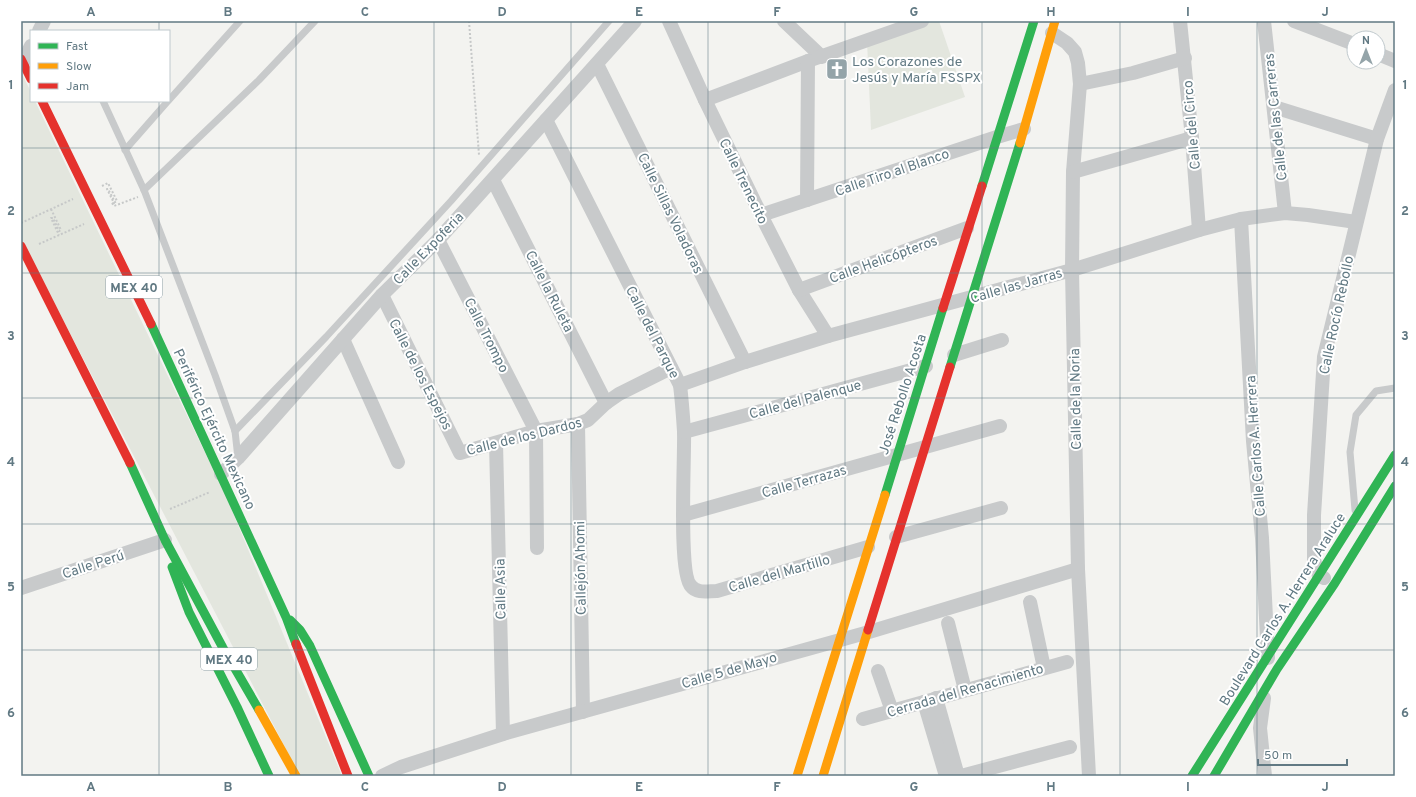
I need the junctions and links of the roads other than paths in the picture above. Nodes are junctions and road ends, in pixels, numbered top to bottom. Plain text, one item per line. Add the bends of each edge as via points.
1 (44, 21) edge
2 (240, 21) edge
3 (315, 21) edge
4 (609, 21) edge
5 (635, 21) edge
6 (669, 21) edge
7 (784, 21) edge
8 (922, 21) edge
9 (1034, 21) edge
10 (1180, 21) edge
11 (1264, 21) edge
12 (1294, 21) edge
13 (899, 24) edge
14 (1053, 27) edge
15 (40, 30) edge
16 (1346, 41) edge
17 (27, 54) edge
18 (822, 56) junction
19 (1185, 58) junction
20 (808, 61) junction
21 (597, 64) junction
22 (30, 73) edge
23 (1080, 84) junction
24 (1395, 90) edge
25 (170, 98) edge
26 (705, 100) junction
27 (43, 102) edge
28 (103, 102) edge
29 (166, 102) edge
30 (1274, 107) junction
31 (546, 120) junction
32 (1024, 129) junction
33 (997, 137) junction
34 (1192, 138) junction
35 (1377, 139) junction
36 (125, 150) junction
37 (1073, 172) junction
38 (493, 180) junction
39 (144, 192) junction
40 (807, 200) junction
41 (1285, 213) junction
42 (761, 215) junction
43 (1241, 219) junction
44 (1356, 222) junction
45 (968, 228) junction
46 (1199, 230) junction
47 (438, 240) junction
48 (23, 255) edge
49 (1072, 270) junction
50 (799, 290) junction
51 (382, 295) junction
52 (972, 298) junction
53 (944, 305) junction
54 (828, 336) junction
55 (343, 339) junction
56 (1002, 340) dead end
57 (954, 355) junction
58 (745, 362) junction
59 (926, 366) junction
60 (671, 368) junction
61 (680, 386) junction
62 (1395, 388) edge
63 (606, 403) junction
64 (578, 424) junction
65 (1000, 426) dead end
66 (536, 430) junction
67 (235, 431) junction
68 (684, 432) junction
69 (496, 443) junction
70 (926, 446) junction
71 (460, 453) joint
72 (898, 453) junction
73 (1395, 455) edge
74 (238, 458) junction
75 (398, 462) dead end
76 (223, 480) junction
77 (1395, 486) edge
78 (1001, 508) dead end
79 (683, 515) junction
80 (1356, 518) junction
81 (896, 537) junction
82 (165, 540) junction
83 (868, 547) junction
84 (537, 548) dead end
85 (1078, 569) junction
86 (1319, 576) junction
87 (1334, 583) junction
88 (690, 586) joint
89 (21, 588) edge
90 (1030, 602) dead end
91 (286, 617) junction
92 (948, 623) dead end
93 (869, 632) junction
94 (840, 639) junction
95 (1267, 658) junction
96 (1067, 662) dead end
97 (1044, 668) junction
98 (1277, 669) junction
99 (878, 671) dead end
100 (965, 690) junction
101 (1265, 691) junction
102 (930, 700) junction
103 (892, 711) junction
104 (583, 712) junction
105 (863, 719) dead end
106 (503, 734) junction
107 (1070, 747) dead end
108 (269, 776) edge
109 (296, 776) edge
110 (348, 776) edge
111 (369, 776) edge
112 (382, 776) edge
113 (797, 776) edge
114 (823, 776) edge
115 (946, 776) edge
116 (958, 776) edge
117 (961, 776) edge
118 (1089, 776) edge
119 (1192, 776) edge
120 (1214, 776) edge
121 (1265, 776) edge

1 - 15 street
2 - 25 lane
3 - 39 lane via 259,80
4 - 67 lane via 326,337
5 - 21 street, Calle Expoferia
6 - 26 street, Calle Trenecito
7 - 18 street
8 - 13 street
9 - 33 main road, José Rebollo Acosta
10 - 19 street, Calle del Circo
11 - 30 street, Calle de las Carreras
12 - 16 street
13 - 18 street
14 - 23 street, Calle de la Noria via 1075,52
14 - 32 main road
17 - 22 main road
18 - 20 street
19 - 23 street via 1133,73
19 - 34 street, Calle del Circo
20 - 26 street
20 - 40 street
21 - 31 street, Calle Expoferia
21 - 58 street, Calle Sillas Voladoras
23 - 37 street, Calle de la Noria
24 - 35 street, Calle Rocío Rebollo
26 - 42 street, Calle Trenecito
27 - 76 main road, Periférico Ejército Mexicano / MEX 40 via 99,214
28 - 36 lane
29 - 36 lane
30 - 35 street
30 - 41 street, Calle de las Carreras
31 - 38 street, Calle Expoferia
31 - 60 street, Calle del Parque
32 - 33 street, Calle Tiro al Blanco
32 - 52 main road
33 - 40 street, Calle Tiro al Blanco
33 - 45 main road, José Rebollo Acosta
34 - 37 street
34 - 46 street, Calle del Circo
35 - 44 street, Calle Rocío Rebollo
36 - 39 lane
37 - 49 street, Calle de la Noria
38 - 47 street, Calle Expoferia
38 - 63 street, Calle la Ruleta
39 - 67 lane
40 - 42 street, Calle Tiro al Blanco
41 - 43 street, Calle las Jarras
41 - 44 street, Calle las Jarras
42 - 50 street, Calle Trenecito
43 - 46 street, Calle las Jarras
43 - 95 street, Calle Carlos A. Herrera via 1253,441 1262,538
44 - 86 street, Calle Rocío Rebollo via 1327,342 1323,370 1314,530 1314,560
45 - 50 street, Calle Helicópteros
45 - 53 main road, José Rebollo Acosta
46 - 49 street, Calle las Jarras
47 - 51 street, Calle Expoferia
47 - 66 street, Calle Trompo
48 - 82 main road, MEX 40 via 140,483
49 - 52 street, Calle las Jarras
49 - 85 street, Calle de la Noria
50 - 54 street, Calle Trenecito
51 - 55 street, Calle Expoferia
51 - 71 street, Calle de los Espejos
52 - 53 street, Calle las Jarras
52 - 57 main road
53 - 54 street, Calle las Jarras
53 - 59 main road, José Rebollo Acosta
54 - 58 street, Calle las Jarras
55 - 74 street, Calle Expoferia
55 - 75 street
56 - 57 street
57 - 70 main road
58 - 61 street, Calle las Jarras
59 - 68 street, Calle del Palenque
59 - 72 main road, José Rebollo Acosta
60 - 61 street, Calle del Parque
60 - 63 street, Calle de los Dardos via 648,378
61 - 68 street, Calle del Parque
62 - 80 lane via 1376,391 1356,415 1350,452
63 - 64 street, Calle de los Dardos via 588,420
64 - 66 street, Calle de los Dardos
64 - 104 street, Callejón Ahomi
65 - 70 street, Calle Terrazas
66 - 69 street, Calle de los Dardos
66 - 84 street
67 - 74 lane
68 - 79 street, Calle del Parque
69 - 71 street, Calle de los Dardos
69 - 106 street, Calle Asia
70 - 72 street, Calle Terrazas
70 - 81 main road
72 - 79 street, Calle Terrazas
72 - 83 main road, José Rebollo Acosta
73 - 80 main road, Boulevard Carlos A. Herrera Araluce
74 - 76 street, Calle Expoferia
76 - 91 main road, Periférico Ejército Mexicano / MEX 40
77 - 87 main road, Boulevard Carlos A. Herrera Araluce
78 - 81 street
79 - 88 street, Calle del Parque via 685,570
80 - 86 main road, Boulevard Carlos A. Herrera Araluce
81 - 93 main road
82 - 89 street, Calle Perú
82 - 108 main road via 178,587 193,622
82 - 109 main road, MEX 40
83 - 88 street, Calle del Martillo via 717,590 704,592
83 - 94 main road, José Rebollo Acosta
85 - 93 street, Calle 5 de Mayo
85 - 118 street, Calle de la Noria
86 - 87 street
86 - 95 main road, Boulevard Carlos A. Herrera Araluce
87 - 98 main road, Boulevard Carlos A. Herrera Araluce
90 - 97 street
91 - 110 main road, Periférico Ejército Mexicano / MEX 40
91 - 111 main road via 300,630 310,646
92 - 100 street
93 - 94 street, Calle 5 de Mayo
93 - 114 main road
94 - 104 street, Calle 5 de Mayo
94 - 113 main road, José Rebollo Acosta
95 - 98 street
95 - 119 main road, Boulevard Carlos A. Herrera Araluce
96 - 97 street, Cerrada del Renacimiento
97 - 100 street, Cerrada del Renacimiento
98 - 101 main road, Boulevard Carlos A. Herrera Araluce
99 - 103 street
100 - 102 street, Cerrada del Renacimiento
101 - 120 main road, Boulevard Carlos A. Herrera Araluce
101 - 121 street via 1260,728
102 - 103 street, Cerrada del Renacimiento
102 - 115 street
102 - 116 street
103 - 105 street, Cerrada del Renacimiento
104 - 106 street, Calle 5 de Mayo
106 - 112 street, Calle 5 de Mayo via 401,767
107 - 117 street

